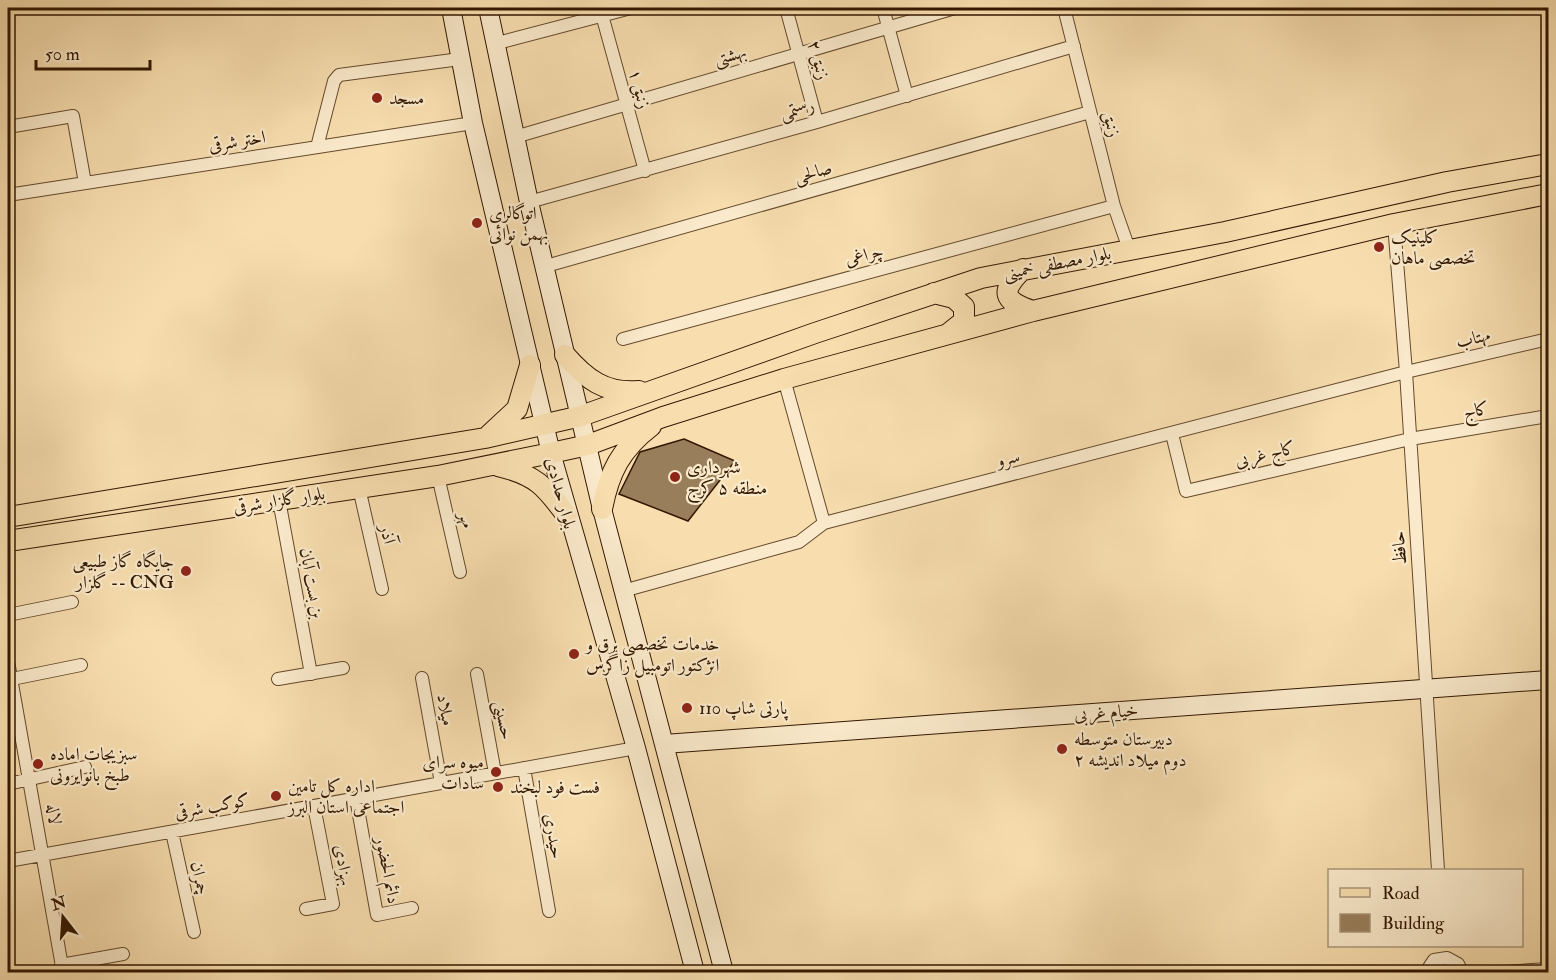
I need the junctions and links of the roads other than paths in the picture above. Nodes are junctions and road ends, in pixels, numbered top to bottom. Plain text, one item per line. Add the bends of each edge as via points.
1 (452, 8) edge
2 (488, 8) edge
3 (632, 8) edge
4 (786, 8) edge
5 (883, 8) edge
6 (955, 8) edge
7 (1064, 8) edge
8 (602, 15) junction
9 (888, 28) junction
10 (494, 44) junction
11 (1074, 46) junction
12 (799, 54) junction
13 (460, 59) junction
14 (907, 96) junction
15 (626, 104) junction
16 (1090, 112) junction
17 (817, 122) junction
18 (472, 123) junction
19 (8, 127) edge
20 (515, 137) junction
21 (317, 147) junction
22 (1548, 164) edge
23 (645, 171) junction
24 (85, 183) junction
25 (1548, 194) edge
26 (8, 195) edge
27 (529, 202) junction
28 (1114, 206) junction
29 (1394, 224) junction
30 (1129, 249) junction
31 (546, 266) junction
32 (1023, 268) junction
33 (934, 293) junction
34 (1034, 311) junction
35 (947, 334) junction
36 (623, 339) dead end
37 (1548, 339) edge
38 (566, 355) junction
39 (530, 365) junction
40 (1406, 372) junction
41 (784, 379) junction
42 (656, 390) junction
43 (581, 416) junction
44 (1548, 416) edge
45 (663, 417) junction
46 (544, 424) junction
47 (1172, 434) junction
48 (485, 438) junction
49 (1410, 439) junction
50 (588, 445) junction
51 (550, 453) junction
52 (493, 465) junction
53 (438, 476) junction
54 (359, 488) junction
55 (279, 500) junction
56 (602, 508) junction
57 (567, 516) junction
58 (8, 517) edge
59 (824, 523) junction
60 (8, 541) edge
61 (460, 572) dead end
62 (382, 589) dead end
63 (624, 591) junction
64 (72, 602) dead end
65 (8, 615) edge
66 (8, 661) edge
67 (81, 665) dead end
68 (343, 668) dead end
69 (310, 674) junction
70 (477, 674) dead end
71 (422, 678) dead end
72 (12, 679) junction
73 (278, 679) dead end
74 (1548, 680) edge
75 (1427, 689) junction
76 (664, 744) junction
77 (636, 748) junction
78 (85, 767) dead end
79 (524, 768) junction
80 (495, 773) junction
81 (30, 778) junction
82 (441, 783) junction
83 (8, 784) edge
84 (356, 798) junction
85 (314, 806) junction
86 (172, 832) junction
87 (42, 855) junction
88 (8, 861) edge
89 (1438, 869) edge
90 (412, 908) dead end
91 (306, 909) dead end
92 (549, 911) dead end
93 (194, 932) dead end
94 (1443, 952) edge
95 (123, 954) dead end
96 (62, 969) edge
97 (1548, 969) edge
98 (695, 972) edge
99 (724, 972) edge
100 (1426, 972) edge
101 (1462, 972) edge
102 (1504, 972) edge

1 - 13 main road, بلوار حدادی
2 - 10 main road, بلوار حدادی
3 - 8 street
4 - 12 street, زنبق ۲
5 - 9 street
6 - 9 street, بهشتی
7 - 11 street, زنبق
8 - 10 street
8 - 15 street, زنبق ۱
9 - 12 street, بهشتی
9 - 14 street
10 - 20 main road, بلوار حدادی
11 - 14 street, رستمی
11 - 16 street, زنبق
12 - 15 street, بهشتی
12 - 17 street, زنبق ۲
13 - 18 main road, بلوار حدادی
13 - 21 street via 339,75 334,81
14 - 17 street, رستمی
15 - 20 street, بهشتی
15 - 23 street, زنبق ۱
16 - 28 street, زنبق
16 - 31 street, صالحی
17 - 23 street, رستمی
18 - 21 street, اختر شرقی
18 - 39 main road, بلوار حدادی
19 - 24 street via 73,116
20 - 27 main road, بلوار حدادی
21 - 24 street, اختر شرقی
22 - 30 main road, بلوار مصطفی خمینی
23 - 27 street, رستمی
24 - 26 street, اختر شرقی
25 - 29 main road
27 - 31 main road, بلوار حدادی
28 - 30 street, زنبق
28 - 36 street, چراغی
29 - 34 main road
29 - 40 street, حافظ
30 - 32 main road, بلوار مصطفی خمینی
31 - 38 main road, بلوار حدادی
32 - 33 main road, بلوار مصطفی خمینی
32 - 34 main road via 1009,282 1006,293 1017,306
33 - 35 main road via 954,298 964,306 964,321
33 - 42 main road, بلوار مصطفی خمینی
34 - 35 main road
35 - 41 main road
37 - 40 street, مهتاب
38 - 42 main road via 584,376 603,388 627,392
38 - 43 main road, بلوار حدادی
39 - 46 main road, بلوار حدادی
39 - 48 main road via 517,409
40 - 47 street, سرو
40 - 49 street, حافظ
41 - 45 main road
41 - 59 street
42 - 43 main road, بلوار مصطفی خمینی
43 - 46 main road, بلوار مصطفی خمینی
43 - 50 main road, بلوار حدادی
44 - 49 street, کاج
45 - 50 main road
45 - 56 main road via 623,451 607,483
46 - 48 main road, بلوار گلزار شرقی
46 - 51 main road, بلوار حدادی
47 - 49 street, کاج غربی via 1186,491
47 - 59 street, سرو
48 - 58 main road, بلوار گلزار شرقی
49 - 75 street, حافظ
50 - 51 main road, بلوار گلزار شرقی
50 - 56 main road, بلوار حدادی
51 - 52 main road, بلوار گلزار شرقی
51 - 57 main road, بلوار حدادی
52 - 53 main road, بلوار گلزار شرقی
52 - 57 main road via 532,477 546,487
53 - 54 main road, بلوار گلزار شرقی
53 - 61 street, مهر
54 - 55 main road, بلوار گلزار شرقی
54 - 62 street, آذر
55 - 60 main road, بلوار گلزار شرقی
55 - 69 street, بن بست آبان
56 - 63 main road, بلوار حدادی
57 - 77 main road, بلوار حدادی
59 - 63 street, سرو via 800,542
63 - 76 main road, بلوار حدادی
64 - 65 street
66 - 72 street, لاله
67 - 72 street
68 - 69 street
69 - 73 street
70 - 80 street, حسینی
71 - 82 street, میلاد
72 - 81 street, لاله
74 - 75 main road, خیام غربی
75 - 76 main road, خیام غربی
75 - 89 street, حافظ
76 - 99 main road, بلوار حدادی
77 - 79 street, کوکب شرقی
77 - 98 main road, بلوار حدادی
78 - 81 street
79 - 80 street, کوکب شرقی
79 - 92 street, حیدری
80 - 82 street, کوکب شرقی
81 - 83 street
81 - 87 street, لاله
82 - 84 street, کوکب شرقی
84 - 85 street, کوکب شرقی
84 - 90 street, دائم الحضور via 377,915
85 - 86 street, کوکب شرقی
85 - 91 street, بهزادی via 333,904
86 - 87 street, کوکب شرقی
86 - 93 street, چمران
87 - 88 street, کوکب شرقی
87 - 96 street, لاله
94 - 100 street
94 - 101 street
95 - 96 street
97 - 102 street

